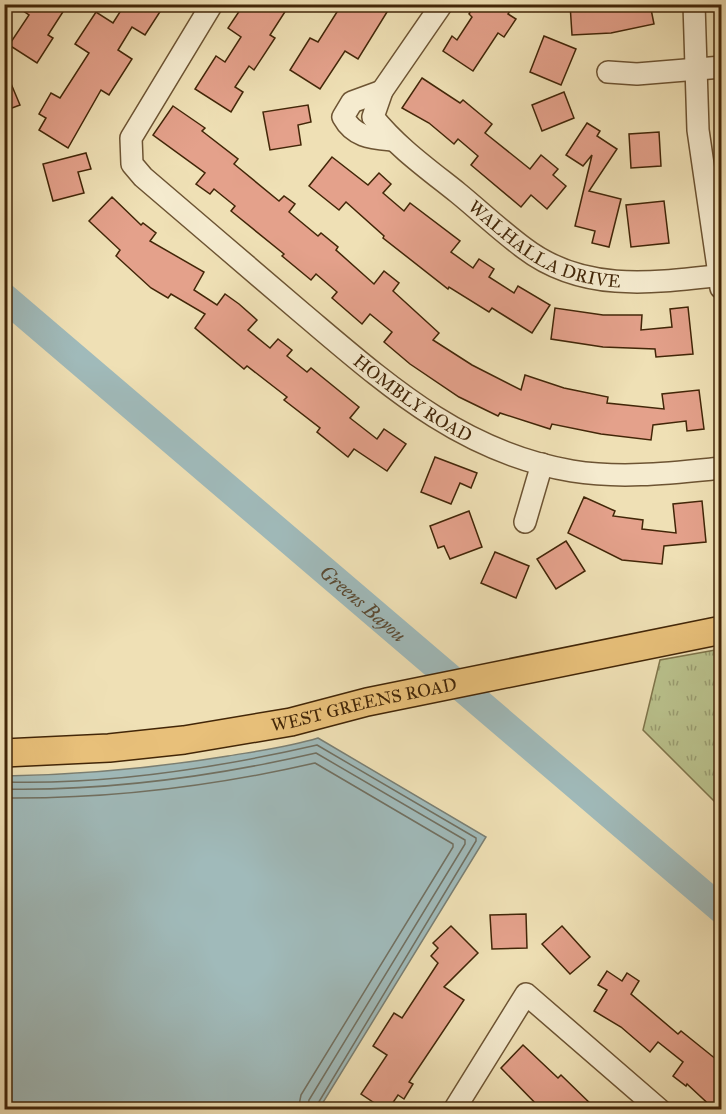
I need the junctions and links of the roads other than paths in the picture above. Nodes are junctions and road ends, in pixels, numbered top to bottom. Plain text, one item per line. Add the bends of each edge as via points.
1 (212, 4) edge
2 (442, 4) edge
3 (694, 4) edge
4 (722, 67) edge
5 (695, 68) junction
6 (608, 72) dead end
7 (382, 91) junction
8 (392, 140) junction
9 (721, 280) edge
10 (542, 464) junction
11 (722, 468) edge
12 (525, 522) dead end
13 (722, 630) edge
14 (4, 753) edge
15 (454, 1110) edge
16 (660, 1110) edge

1 - 10 street, HOMBLY ROAD via 131,138 132,164 369,370 425,413 479,442
2 - 7 street
3 - 5 street
4 - 5 street
5 - 6 street via 637,74
5 - 9 street via 698,130
7 - 8 street, WALHALLA DRIVE via 374,117
7 - 8 street via 352,102 343,117 348,126 365,138
8 - 9 street, WALHALLA DRIVE via 525,249 552,265 594,279 628,283
10 - 11 street, HOMBLY ROAD via 621,476
10 - 12 street
13 - 14 main road, WEST GREENS ROAD via 367,702 291,722 184,740
15 - 16 street via 526,994

